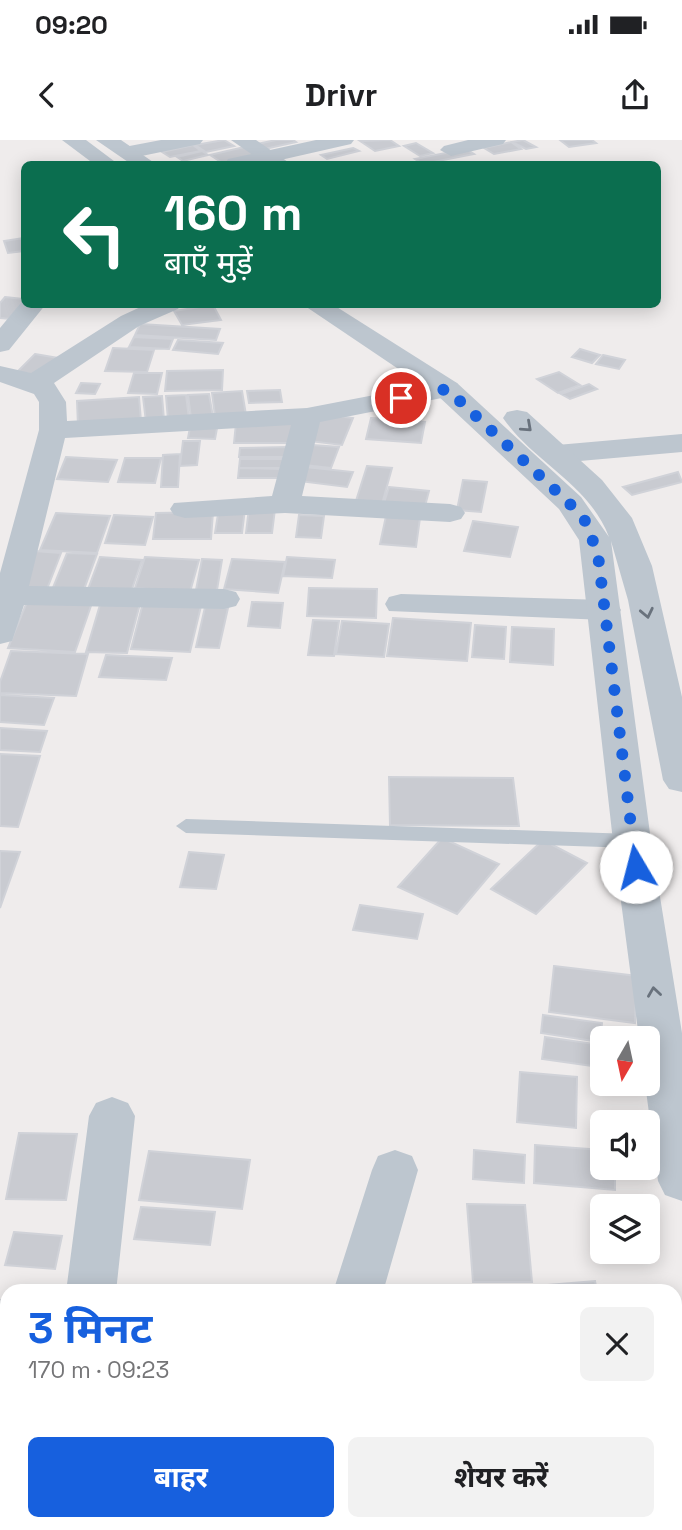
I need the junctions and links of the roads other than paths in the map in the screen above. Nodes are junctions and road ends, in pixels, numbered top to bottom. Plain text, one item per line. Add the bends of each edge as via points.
1 (72, 140) edge
2 (106, 140) edge
3 (192, 140) edge
4 (241, 140) edge
5 (344, 140) edge
6 (496, 140) edge
7 (451, 150) dead end
8 (136, 159) edge
9 (103, 161) edge
10 (275, 161) edge
11 (30, 308) edge
12 (160, 308) edge
13 (320, 308) edge
14 (357, 308) edge
15 (6, 331) edge
16 (0, 374) edge
17 (35, 383) junction
18 (447, 389) junction
19 (307, 416) junction
20 (53, 430) junction
21 (682, 443) edge
22 (557, 454) junction
23 (285, 504) junction
24 (185, 509) dead end
25 (450, 513) dead end
26 (12, 595) junction
27 (224, 599) dead end
28 (401, 604) dead end
29 (605, 610) junction
30 (0, 634) edge
31 (682, 780) edge
32 (186, 826) dead end
33 (632, 841) junction
34 (112, 1116) dead end
35 (395, 1170) dead end
36 (682, 1181) edge
37 (92, 1284) edge
38 (360, 1284) edge

1 - 9 street
2 - 8 street
3 - 8 street
4 - 10 street
5 - 10 street
6 - 7 street
11 - 15 street
12 - 17 street via 130,321
13 - 18 street
14 -> 22 street via 478,383
16 - 17 street
17 - 20 street via 53,399
18 - 19 street
18 - 29 street via 586,522 598,555
19 - 20 street
19 - 23 street
20 - 26 street
21 - 22 street
22 -> 31 street via 592,486 617,518 629,547
23 - 24 street
23 - 25 street
26 - 27 street
26 - 30 street
28 - 29 street
29 - 33 street
32 - 33 lane
36 -> 33 street
34 - 37 street
35 - 38 street

